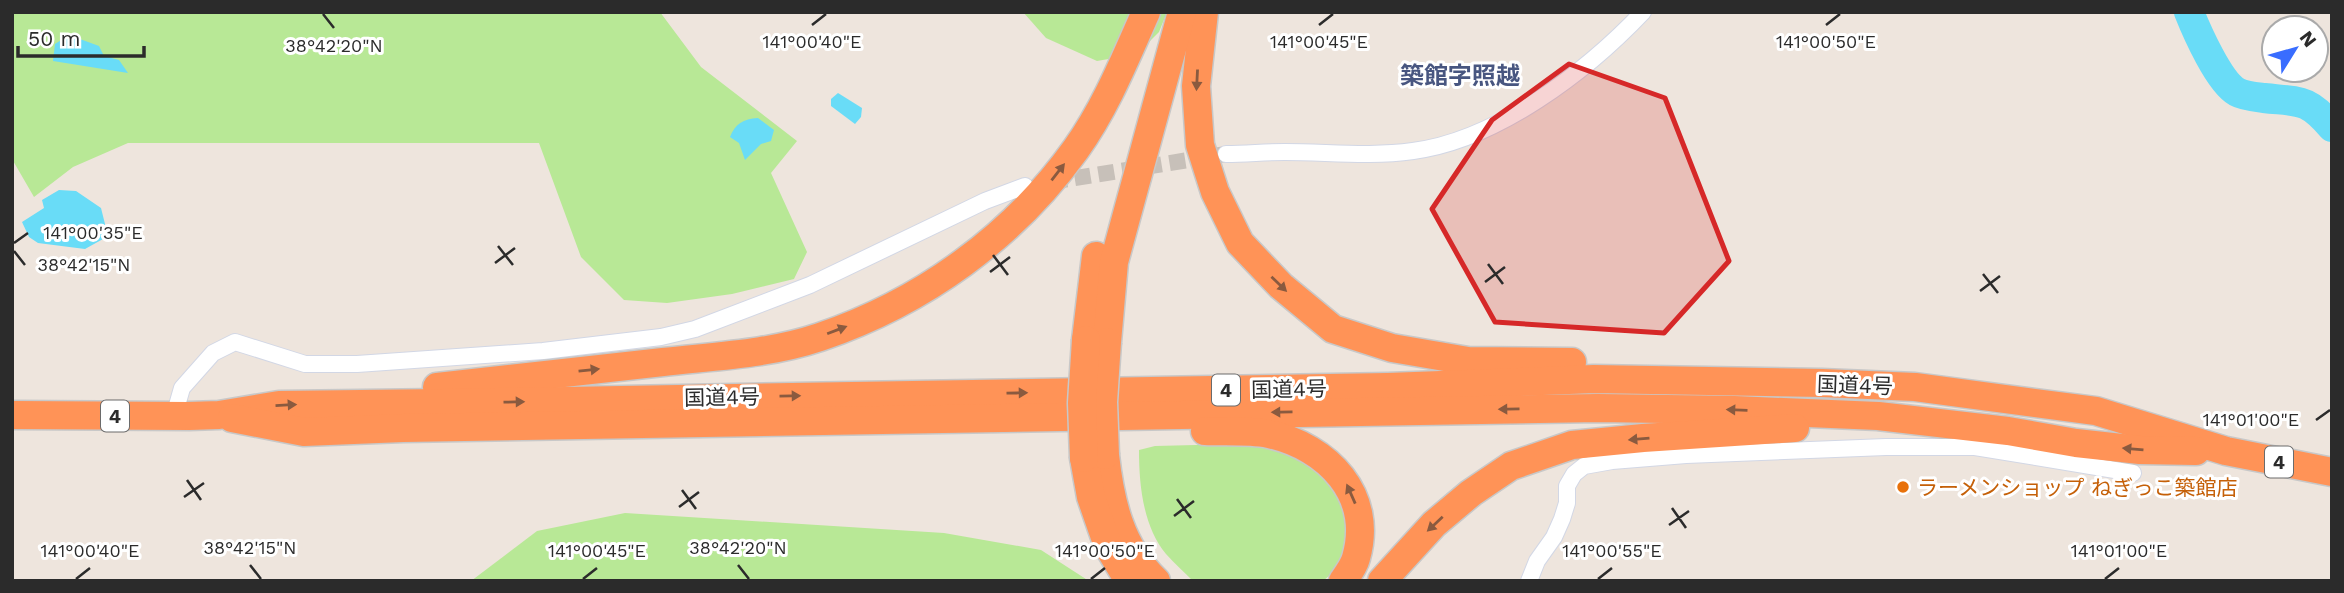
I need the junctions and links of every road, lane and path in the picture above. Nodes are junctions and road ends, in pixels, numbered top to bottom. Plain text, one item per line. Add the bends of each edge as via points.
1 (1146, 12) edge
2 (1162, 12) edge
3 (1182, 12) edge
4 (1204, 12) edge
5 (1643, 12) edge
6 (1226, 154) tunnel mouth
7 (1025, 186) dead end
8 (1097, 341) junction
9 (1915, 387) junction
10 (2011, 399) junction
11 (352, 403) junction
12 (12, 415) edge
13 (219, 415) junction
14 (1135, 415) junction
15 (174, 416) junction
16 (1878, 416) junction
17 (2007, 441) junction
18 (2226, 451) junction
19 (1095, 456) junction
20 (2332, 472) edge
21 (2133, 473) dead end
22 (1129, 581) edge
23 (1156, 581) edge
24 (1343, 581) edge
25 (1382, 581) edge
26 (1529, 581) edge

11 -> 1 highway via 407,390 764,351 870,318 921,292 968,260 1043,191 1077,148 1114,85
2 - 8 highway via 1096,257
3 - 8 highway
4 -> 9 highway via 1196,86 1200,145 1215,192 1240,243 1281,286 1333,329 1392,348 1468,361 1822,369
5 - 6 street via 1590,64 1550,92 1459,140 1415,151 1370,154
7 - 15 street via 810,285 660,337 543,351 357,364 305,364 235,342 213,353 182,388
8 - 19 highway, bridge via 1082,403
9 - 10 highway, 国道4号 / 4
11 -> 9 highway, 国道4号 / 4 via 1388,387 1594,379
10 - 17 street
10 - 18 highway, 国道4号 / 4 via 2096,411
13 -> 11 highway, 国道4号 / 4 via 279,405
12 - 15 highway, 国道4号 / 4
13 - 14 highway, 国道4号 / 4 via 304,432
13 - 15 highway, 国道4号 / 4
16 -> 14 highway, 国道4号 / 4 via 1598,408
24 -> 14 highway via 1356,560 1362,527 1353,491 1334,467 1309,448 1268,434 1175,429
16 - 17 highway, 国道4号 / 4
16 -> 25 highway via 1812,427 1572,445 1511,466 1471,494 1434,524
18 -> 17 highway, 国道4号 / 4
17 - 21 street
17 - 26 street via 1975,447 1686,455 1584,466 1567,486 1562,519
18 - 20 highway, 国道4号 / 4
19 - 22 highway via 1091,497 1108,547
19 - 23 highway via 1120,526 1135,556

